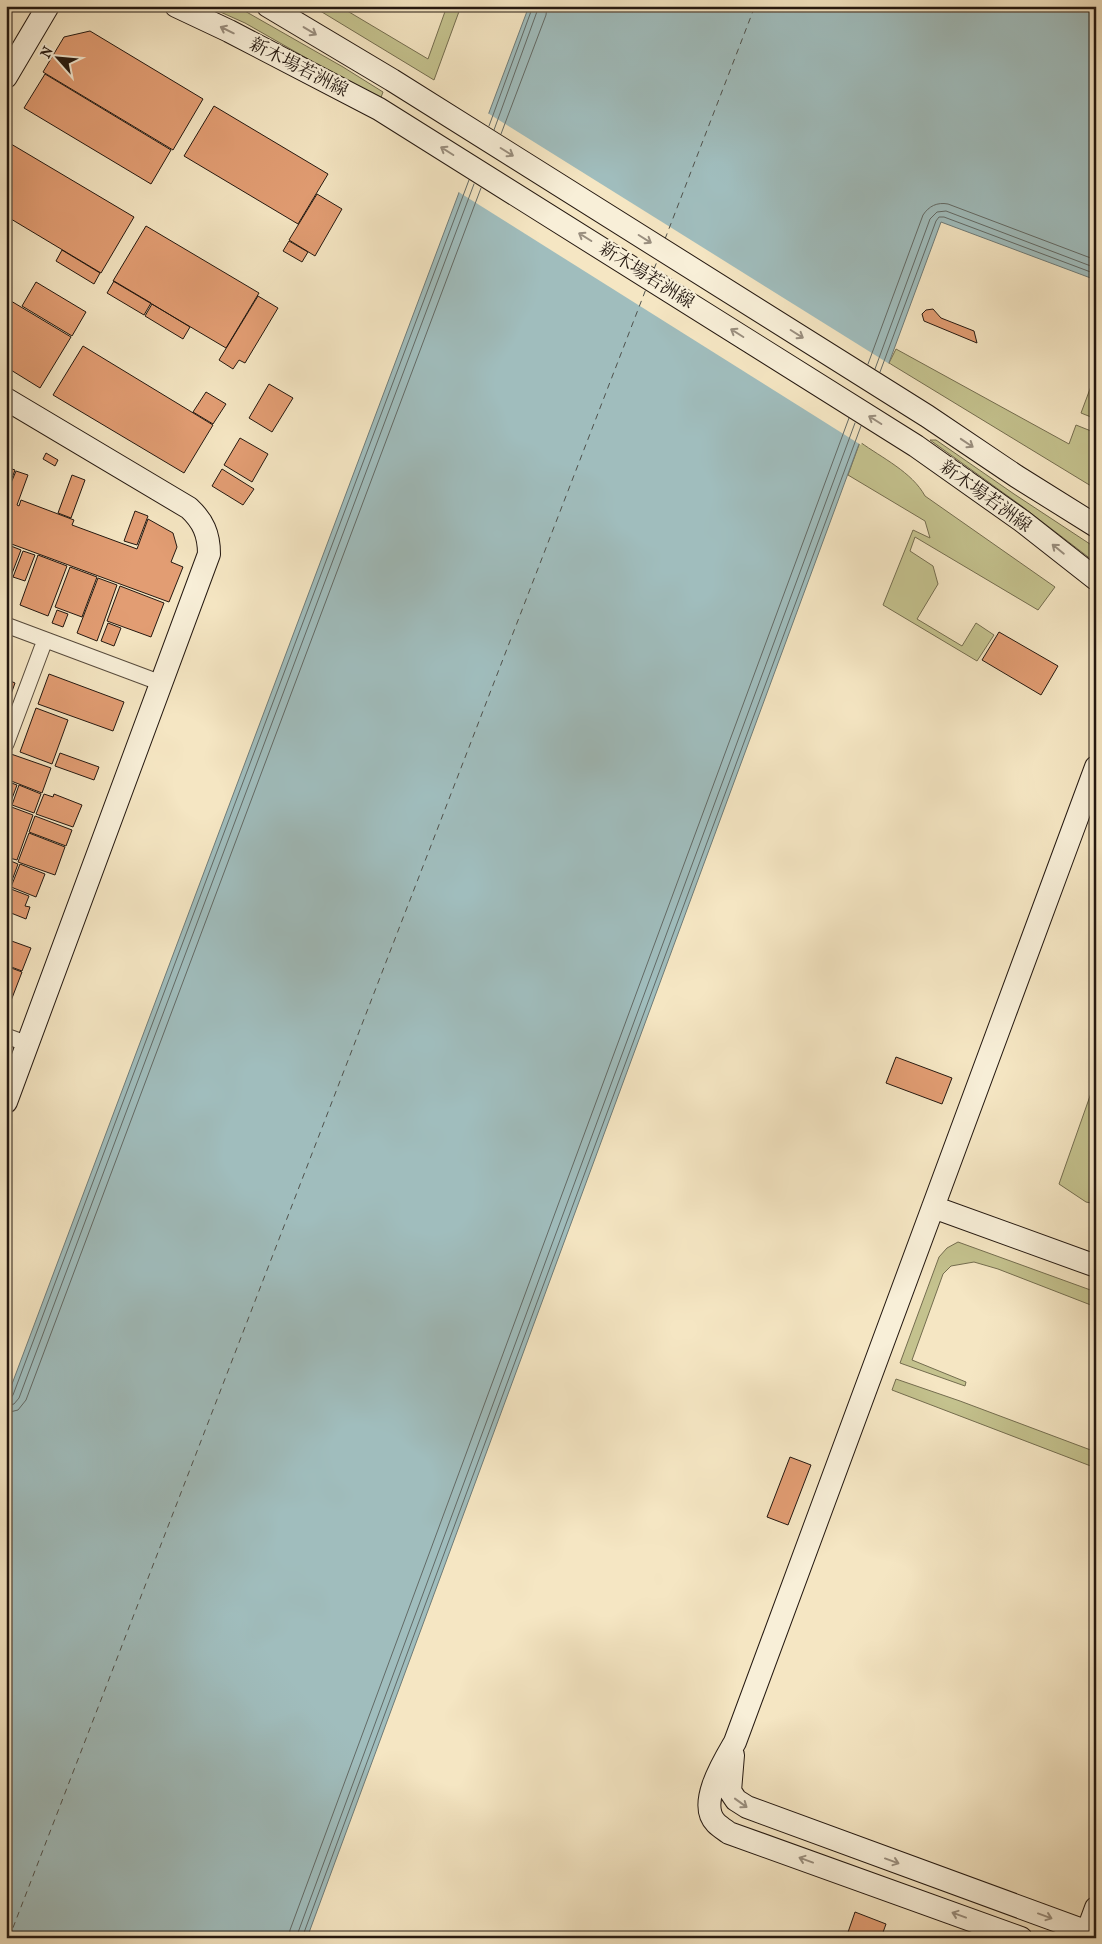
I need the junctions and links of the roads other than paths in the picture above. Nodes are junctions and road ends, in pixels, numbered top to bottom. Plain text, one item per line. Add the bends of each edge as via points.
1 (48, 6) edge
2 (176, 6) edge
3 (268, 6) edge
4 (6, 77) edge
5 (6, 399) edge
6 (1096, 526) edge
7 (1096, 579) edge
8 (6, 625) edge
9 (45, 640) junction
10 (161, 683) junction
11 (6, 744) edge
12 (1096, 767) edge
13 (6, 1036) edge
14 (28, 1044) junction
15 (6, 1102) edge
16 (933, 1207) junction
17 (1096, 1266) edge
18 (735, 1742) junction
19 (1096, 1908) edge
20 (1089, 1935) edge
21 (1021, 1938) edge

1 - 4 street
7 -> 2 street, 新木場若洲線 via 916,446 379,109
3 -> 6 street, 新木場若洲線 via 392,80
5 - 10 street via 189,508 204,526 209,554
8 - 9 street
9 - 10 street
9 - 11 street
10 - 14 street
12 - 16 street
13 - 14 street
14 - 15 street
16 - 17 street
16 - 18 street
18 -> 20 street via 730,1791 747,1808
21 -> 18 street via 729,1833 715,1822 709,1808 720,1767
19 - 20 street

